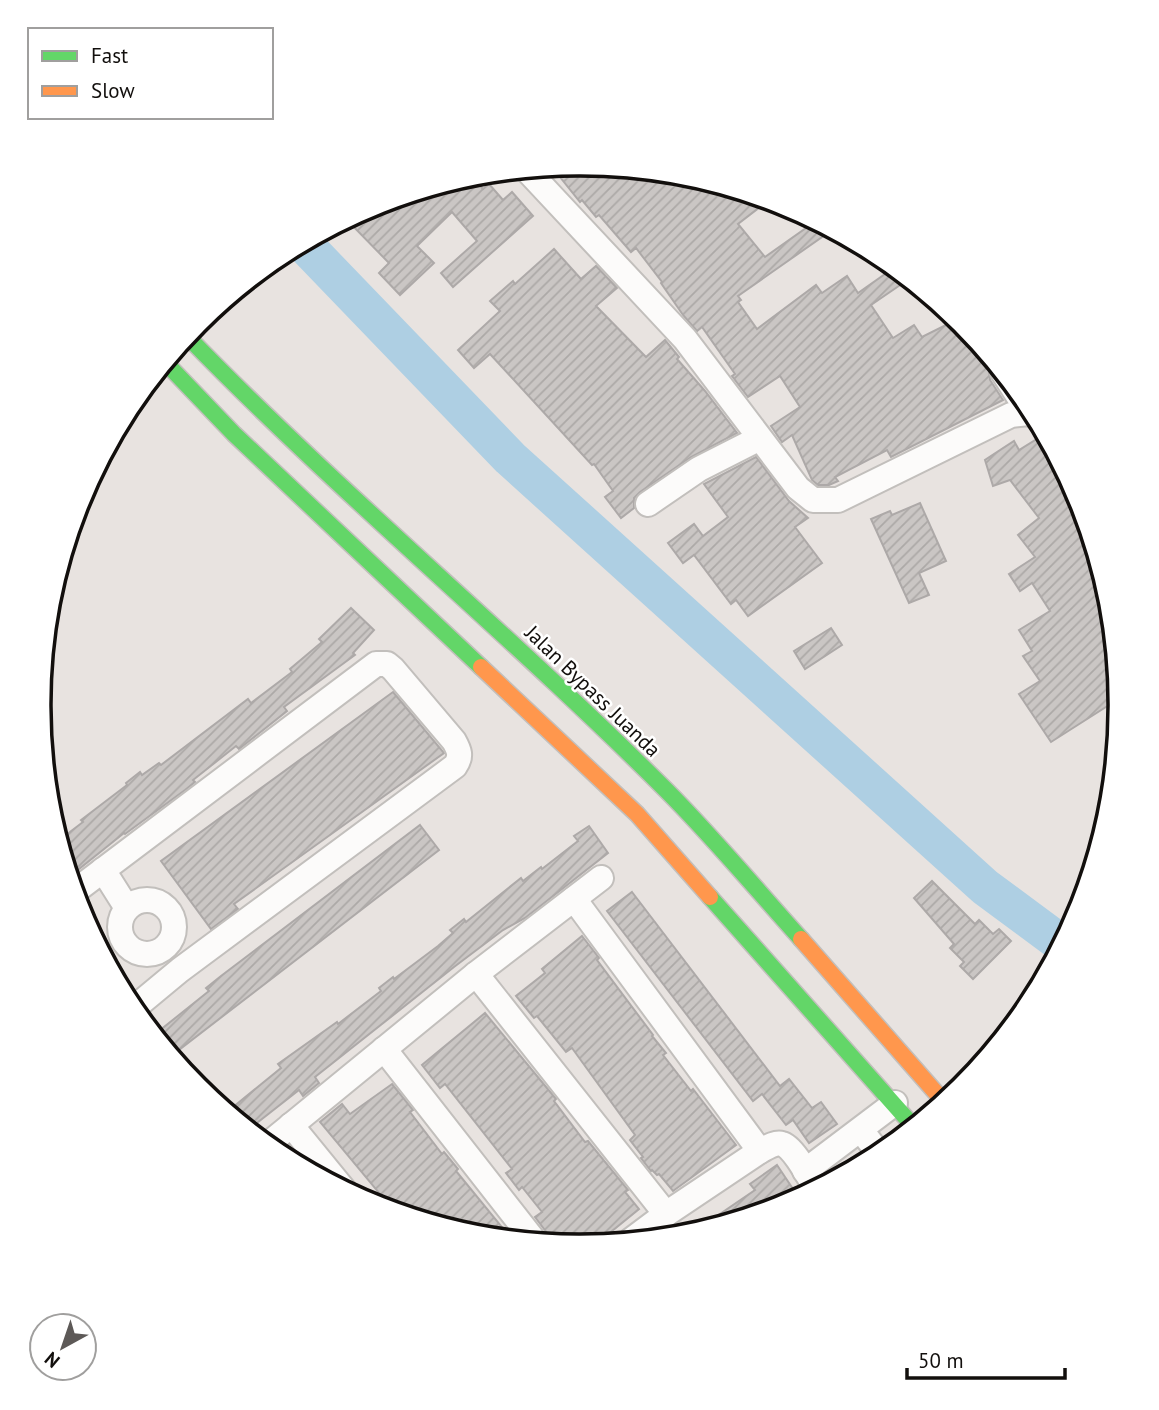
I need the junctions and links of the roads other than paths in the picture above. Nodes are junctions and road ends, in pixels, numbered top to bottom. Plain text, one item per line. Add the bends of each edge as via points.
1 (535, 178) edge
2 (194, 343) edge
3 (172, 369) edge
4 (1021, 415) edge
5 (758, 439) junction
6 (649, 504) dead end
7 (103, 870) junction
8 (601, 878) dead end
9 (83, 885) edge
10 (574, 899) junction
11 (127, 908) junction
12 (164, 948) junction
13 (180, 970) junction
14 (476, 974) junction
15 (142, 1001) edge
16 (384, 1049) junction
17 (937, 1094) edge
18 (895, 1103) junction
19 (908, 1119) edge
20 (291, 1125) junction
21 (861, 1130) junction
22 (276, 1138) edge
23 (873, 1145) edge
24 (760, 1151) junction
25 (327, 1169) edge
26 (810, 1180) edge
27 (666, 1214) junction
28 (645, 1229) edge
29 (526, 1231) edge

1 - 5 street via 685,339
2 - 17 main road, Jalan Bypass Juanda via 667,791
3 - 18 main road via 234,434 637,814
4 - 5 street via 998,421 838,500 806,496
5 - 6 street via 699,469
7 - 9 street
7 - 11 street
7 - 13 street via 376,664 393,668 454,741 460,752 455,766
8 - 10 street
10 - 14 street
10 - 24 street
11 - 12 street via 120,930 127,945 148,954
11 - 12 street via 147,900 167,909 174,930
12 - 13 street
13 - 15 street
14 - 16 street
14 - 27 street
16 - 20 street
16 - 29 street
18 - 19 main road
18 - 21 street
20 - 22 street
20 - 25 street
21 - 23 street
21 - 26 street
24 - 26 street via 781,1143
24 - 27 street
27 - 28 street

